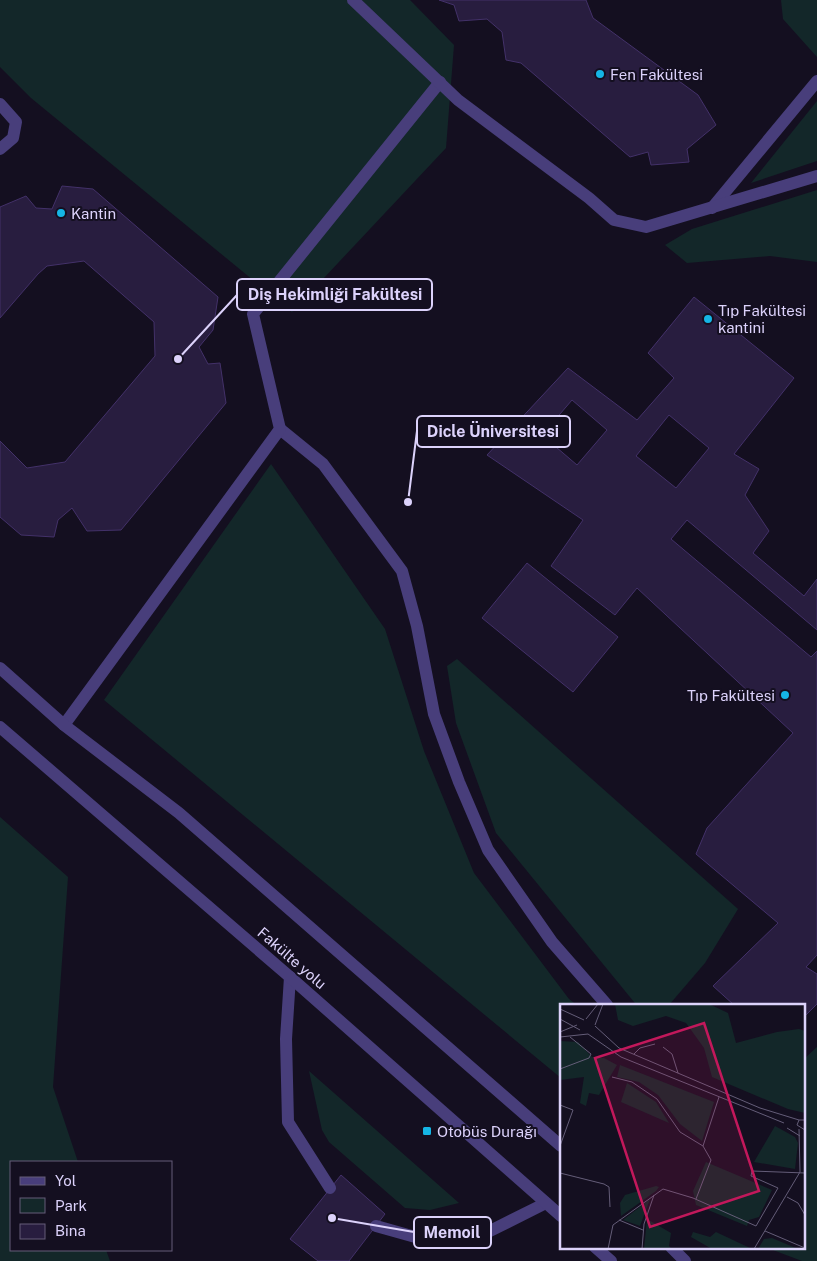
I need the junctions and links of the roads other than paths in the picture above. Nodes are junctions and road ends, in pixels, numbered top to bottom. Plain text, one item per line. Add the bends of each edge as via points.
1 (353, 0) edge
2 (817, 81) edge
3 (440, 82) junction
4 (0, 104) edge
5 (0, 149) edge
6 (817, 176) edge
7 (712, 208) junction
8 (280, 428) junction
9 (0, 668) edge
10 (64, 724) junction
11 (0, 727) edge
12 (290, 978) junction
13 (606, 1004) edge
14 (560, 1145) edge
15 (330, 1188) dead end
16 (546, 1203) junction
17 (560, 1215) edge
18 (376, 1226) dead end
19 (596, 1248) edge
20 (673, 1248) edge
21 (611, 1261) edge
22 (685, 1261) edge

1 - 3 street
2 - 7 street
3 - 7 street via 458,100 614,220 646,227
3 - 8 street via 253,314
4 - 5 street via 16,122 13,138
6 - 7 street
8 - 10 street
8 - 13 street via 323,464 402,571 417,626 434,714 488,850 552,942
9 - 10 street
10 - 14 street via 179,813
11 - 12 street, Fakülte yolu
12 - 15 street via 286,1039 288,1122
12 - 16 street, Fakülte yolu
16 - 17 street, Fakülte yolu
16 - 18 street via 486,1233 426,1240
19 - 21 street
20 - 22 street

